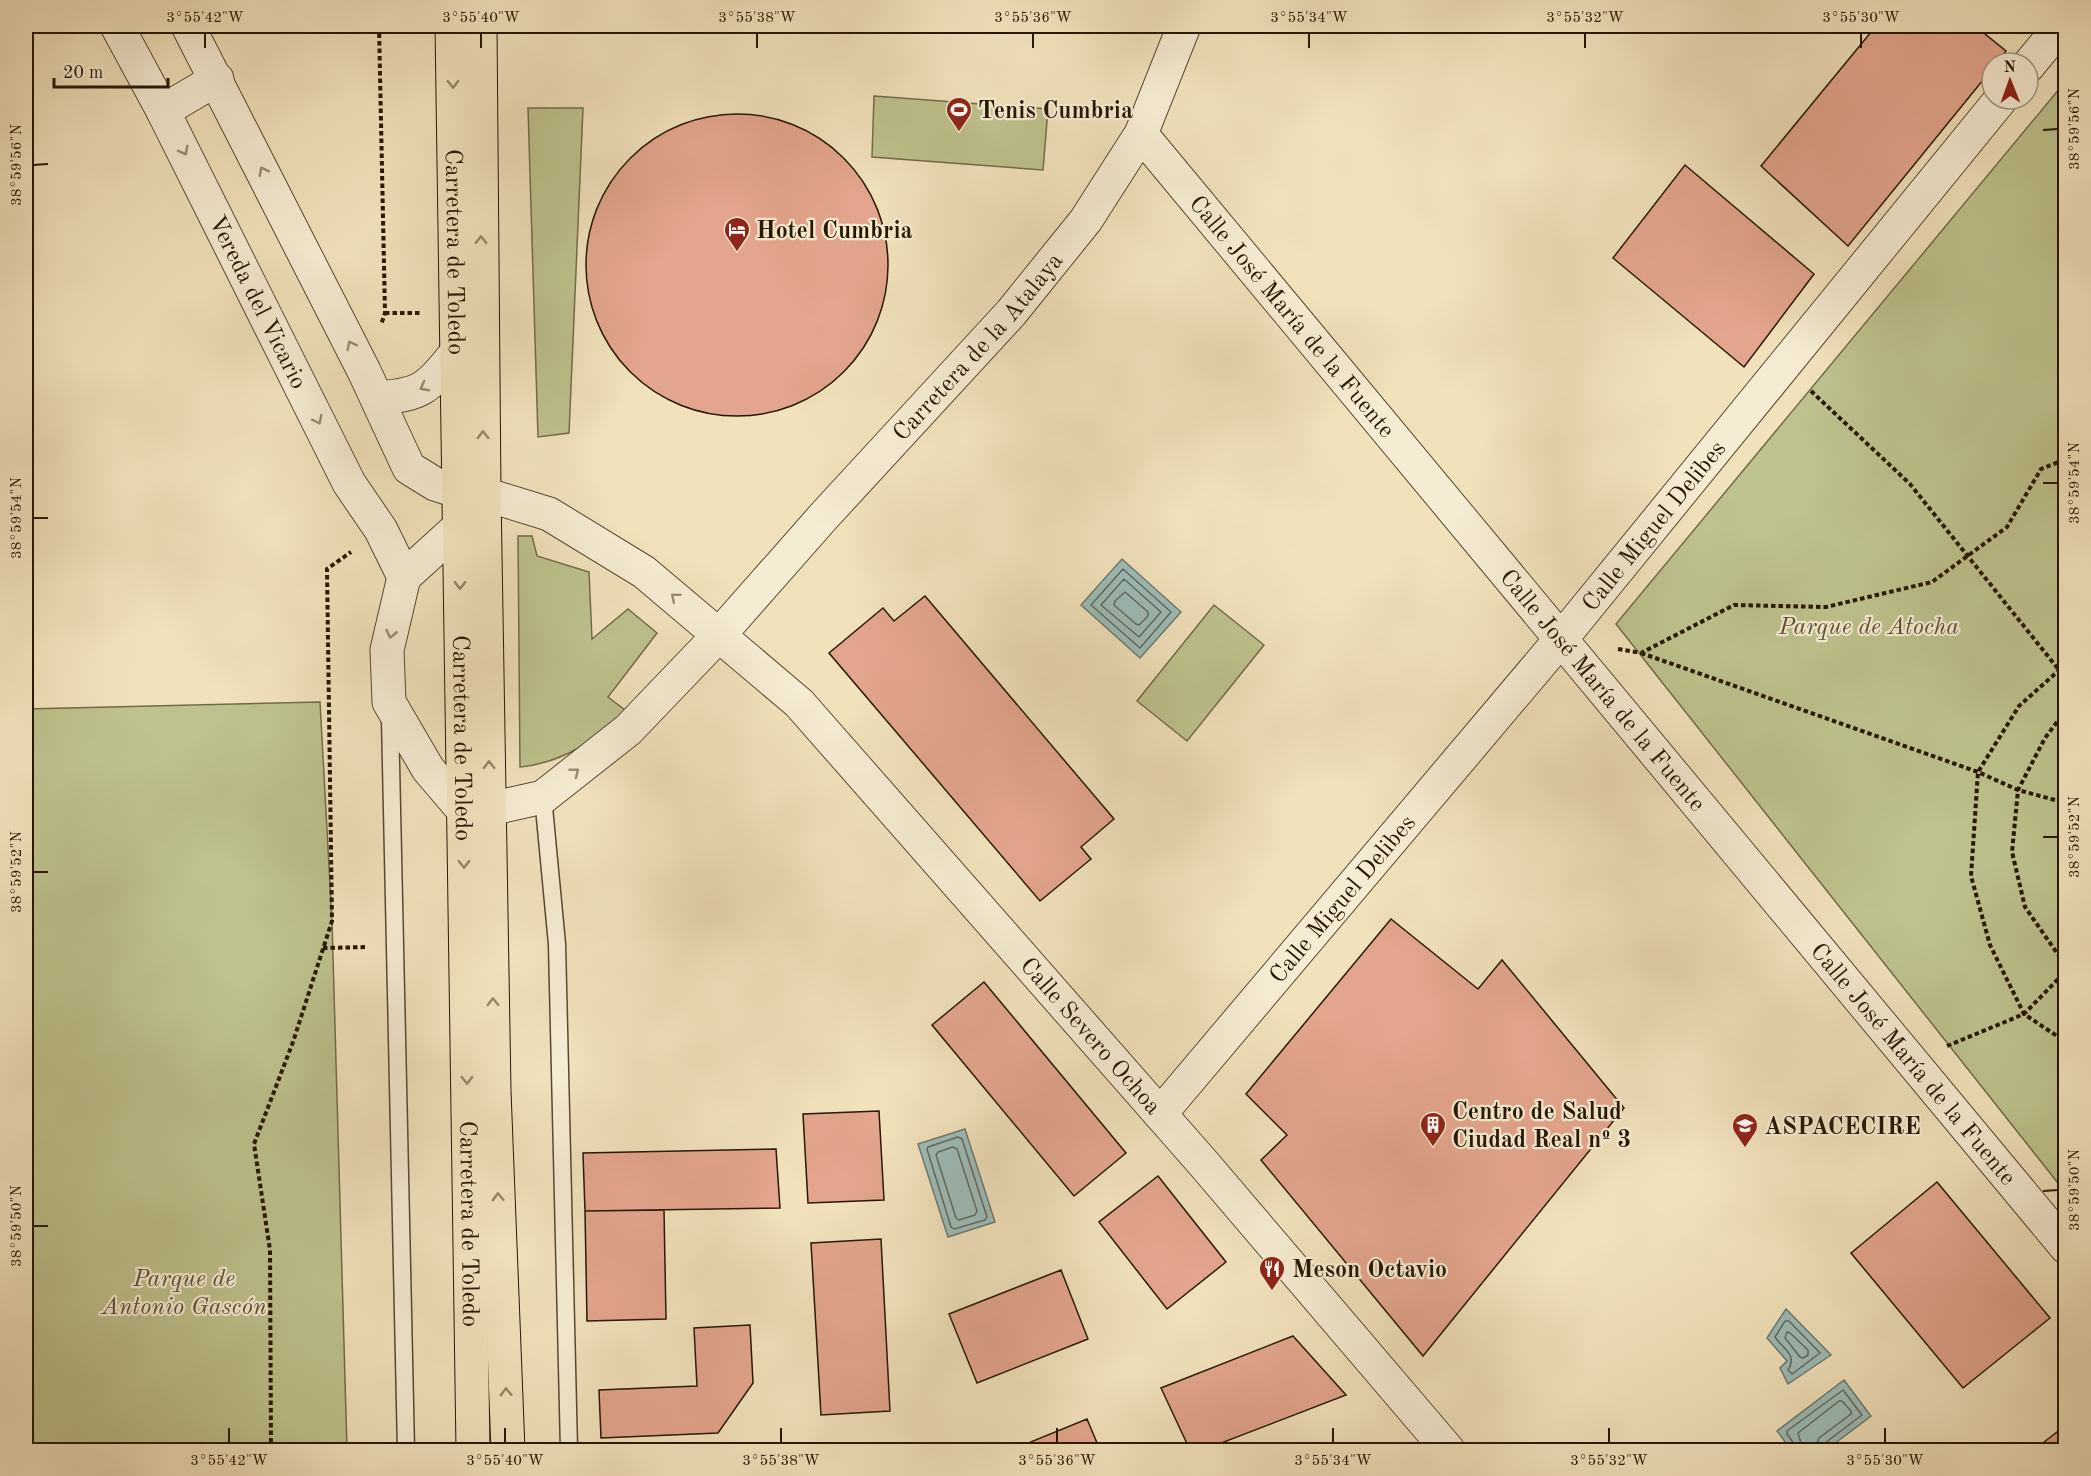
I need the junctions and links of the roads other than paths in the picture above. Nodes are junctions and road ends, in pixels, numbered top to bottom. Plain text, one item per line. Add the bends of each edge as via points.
1 (117, 26) edge
2 (188, 26) edge
3 (452, 26) edge
4 (480, 26) edge
5 (1184, 26) edge
6 (2061, 26) edge
7 (2040, 51) edge
8 (217, 79) junction
9 (164, 111) junction
10 (1991, 111) edge
11 (1141, 134) junction
12 (457, 352) junction
13 (371, 384) junction
14 (472, 493) junction
15 (460, 526) junction
16 (404, 577) junction
17 (720, 634) junction
18 (1561, 639) junction
19 (389, 702) junction
20 (543, 797) junction
21 (477, 809) junction
22 (1160, 1114) junction
23 (2066, 1247) edge
24 (406, 1450) edge
25 (473, 1450) edge
26 (508, 1450) edge
27 (569, 1450) edge
28 (1448, 1450) edge

1 - 9 street, Vereda del Vicario
2 - 8 street
3 -> 12 highway, Carretera de Toledo
14 -> 4 highway
5 - 11 street, Carretera de la Atalaya
6 - 7 street
8 - 9 street
13 -> 8 street
9 -> 16 street, Vereda del Vicario via 349,483 381,530
10 - 18 street, Calle Miguel Delibes
11 - 17 street, Carretera de la Atalaya via 1086,220 1011,313
11 - 18 street, Calle José María de la Fuente
12 -> 13 street via 430,384 404,396
12 - 14 highway, Carretera de Toledo
13 - 14 street, Calle Severo Ochoa via 409,468 435,484
14 - 15 highway, Carretera de Toledo
17 -> 14 street, Calle Severo Ochoa via 645,572 549,514
21 -> 14 highway
15 - 16 street
15 -> 21 highway, Carretera de Toledo
16 -> 19 street via 387,650
20 -> 17 street, Carretera de la Atalaya via 628,730
17 - 22 street, Calle Severo Ochoa via 799,703
18 - 22 street, Calle Miguel Delibes
18 - 23 street, Calle José María de la Fuente
19 - 21 street via 428,769
19 - 24 lane
20 - 21 street
20 - 27 lane via 557,944
21 -> 25 highway, Carretera de Toledo
26 -> 21 highway via 494,1090
22 - 28 street, Calle Severo Ochoa

